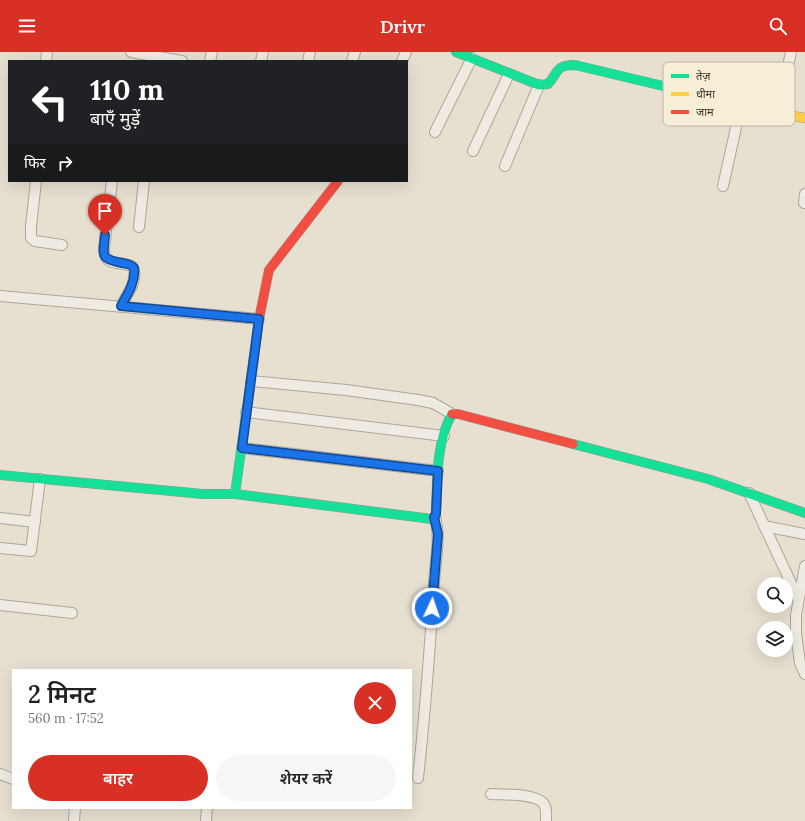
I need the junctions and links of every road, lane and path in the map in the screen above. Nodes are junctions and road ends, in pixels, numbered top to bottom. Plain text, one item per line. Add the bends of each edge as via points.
1 (130, 52) edge
2 (456, 52) edge
3 (791, 52) edge
4 (163, 57) edge
5 (472, 58) junction
6 (177, 60) edge
7 (789, 62) edge
8 (509, 74) junction
9 (539, 85) junction
10 (663, 86) edge
11 (795, 116) edge
12 (805, 118) edge
13 (736, 126) edge
14 (435, 132) dead end
15 (472, 151) dead end
16 (505, 166) dead end
17 (36, 182) edge
18 (112, 182) edge
19 (144, 182) edge
20 (337, 182) edge
21 (723, 186) dead end
22 (139, 227) dead end
23 (62, 245) dead end
24 (0, 296) edge
25 (121, 306) junction
26 (259, 319) junction
27 (251, 381) junction
28 (246, 412) junction
29 (452, 414) junction
30 (444, 436) junction
31 (242, 448) junction
32 (438, 471) junction
33 (0, 475) edge
34 (40, 479) junction
35 (235, 494) junction
36 (749, 494) junction
37 (805, 513) edge
38 (434, 517) junction
39 (0, 518) edge
40 (35, 522) junction
41 (764, 526) junction
42 (805, 534) edge
43 (0, 548) edge
44 (805, 566) edge
45 (798, 598) junction
46 (0, 605) edge
47 (72, 614) dead end
48 (805, 674) edge
49 (0, 774) edge
50 (418, 778) dead end
51 (12, 780) edge
52 (491, 794) dead end
53 (76, 809) edge
54 (207, 809) edge
55 (74, 821) edge
56 (206, 821) edge
57 (546, 821) edge

1 - 4 street
2 - 5 street
3 - 7 street
4 - 6 street
5 - 8 street
5 - 14 street
8 - 9 street
8 - 15 street
9 - 10 street via 548,84 559,67 576,65
9 - 16 street
11 - 12 street
13 - 21 street
17 - 23 street via 31,238 35,241
18 - 25 street via 105,257 132,266 135,274
19 - 22 street
20 - 26 street via 269,270
24 - 25 street
25 - 26 street
26 - 27 street
27 - 28 street
27 - 29 street via 418,400 433,403
28 - 30 street
28 - 31 street
29 - 30 street
29 - 36 street via 681,471
30 - 32 street
31 - 32 street
31 - 35 street
32 - 38 street
33 - 34 street
34 - 35 street via 203,494
34 - 40 street
35 - 38 street via 428,519
36 - 37 street
36 - 41 street
38 - 50 street via 438,534 426,706
39 - 40 street
40 - 43 street via 31,551
41 - 42 street
41 - 45 street
44 - 45 street
45 - 48 street via 796,633 800,663
46 - 47 street
49 - 51 street
52 - 57 street via 537,798 544,804
53 - 55 street
54 - 56 street

